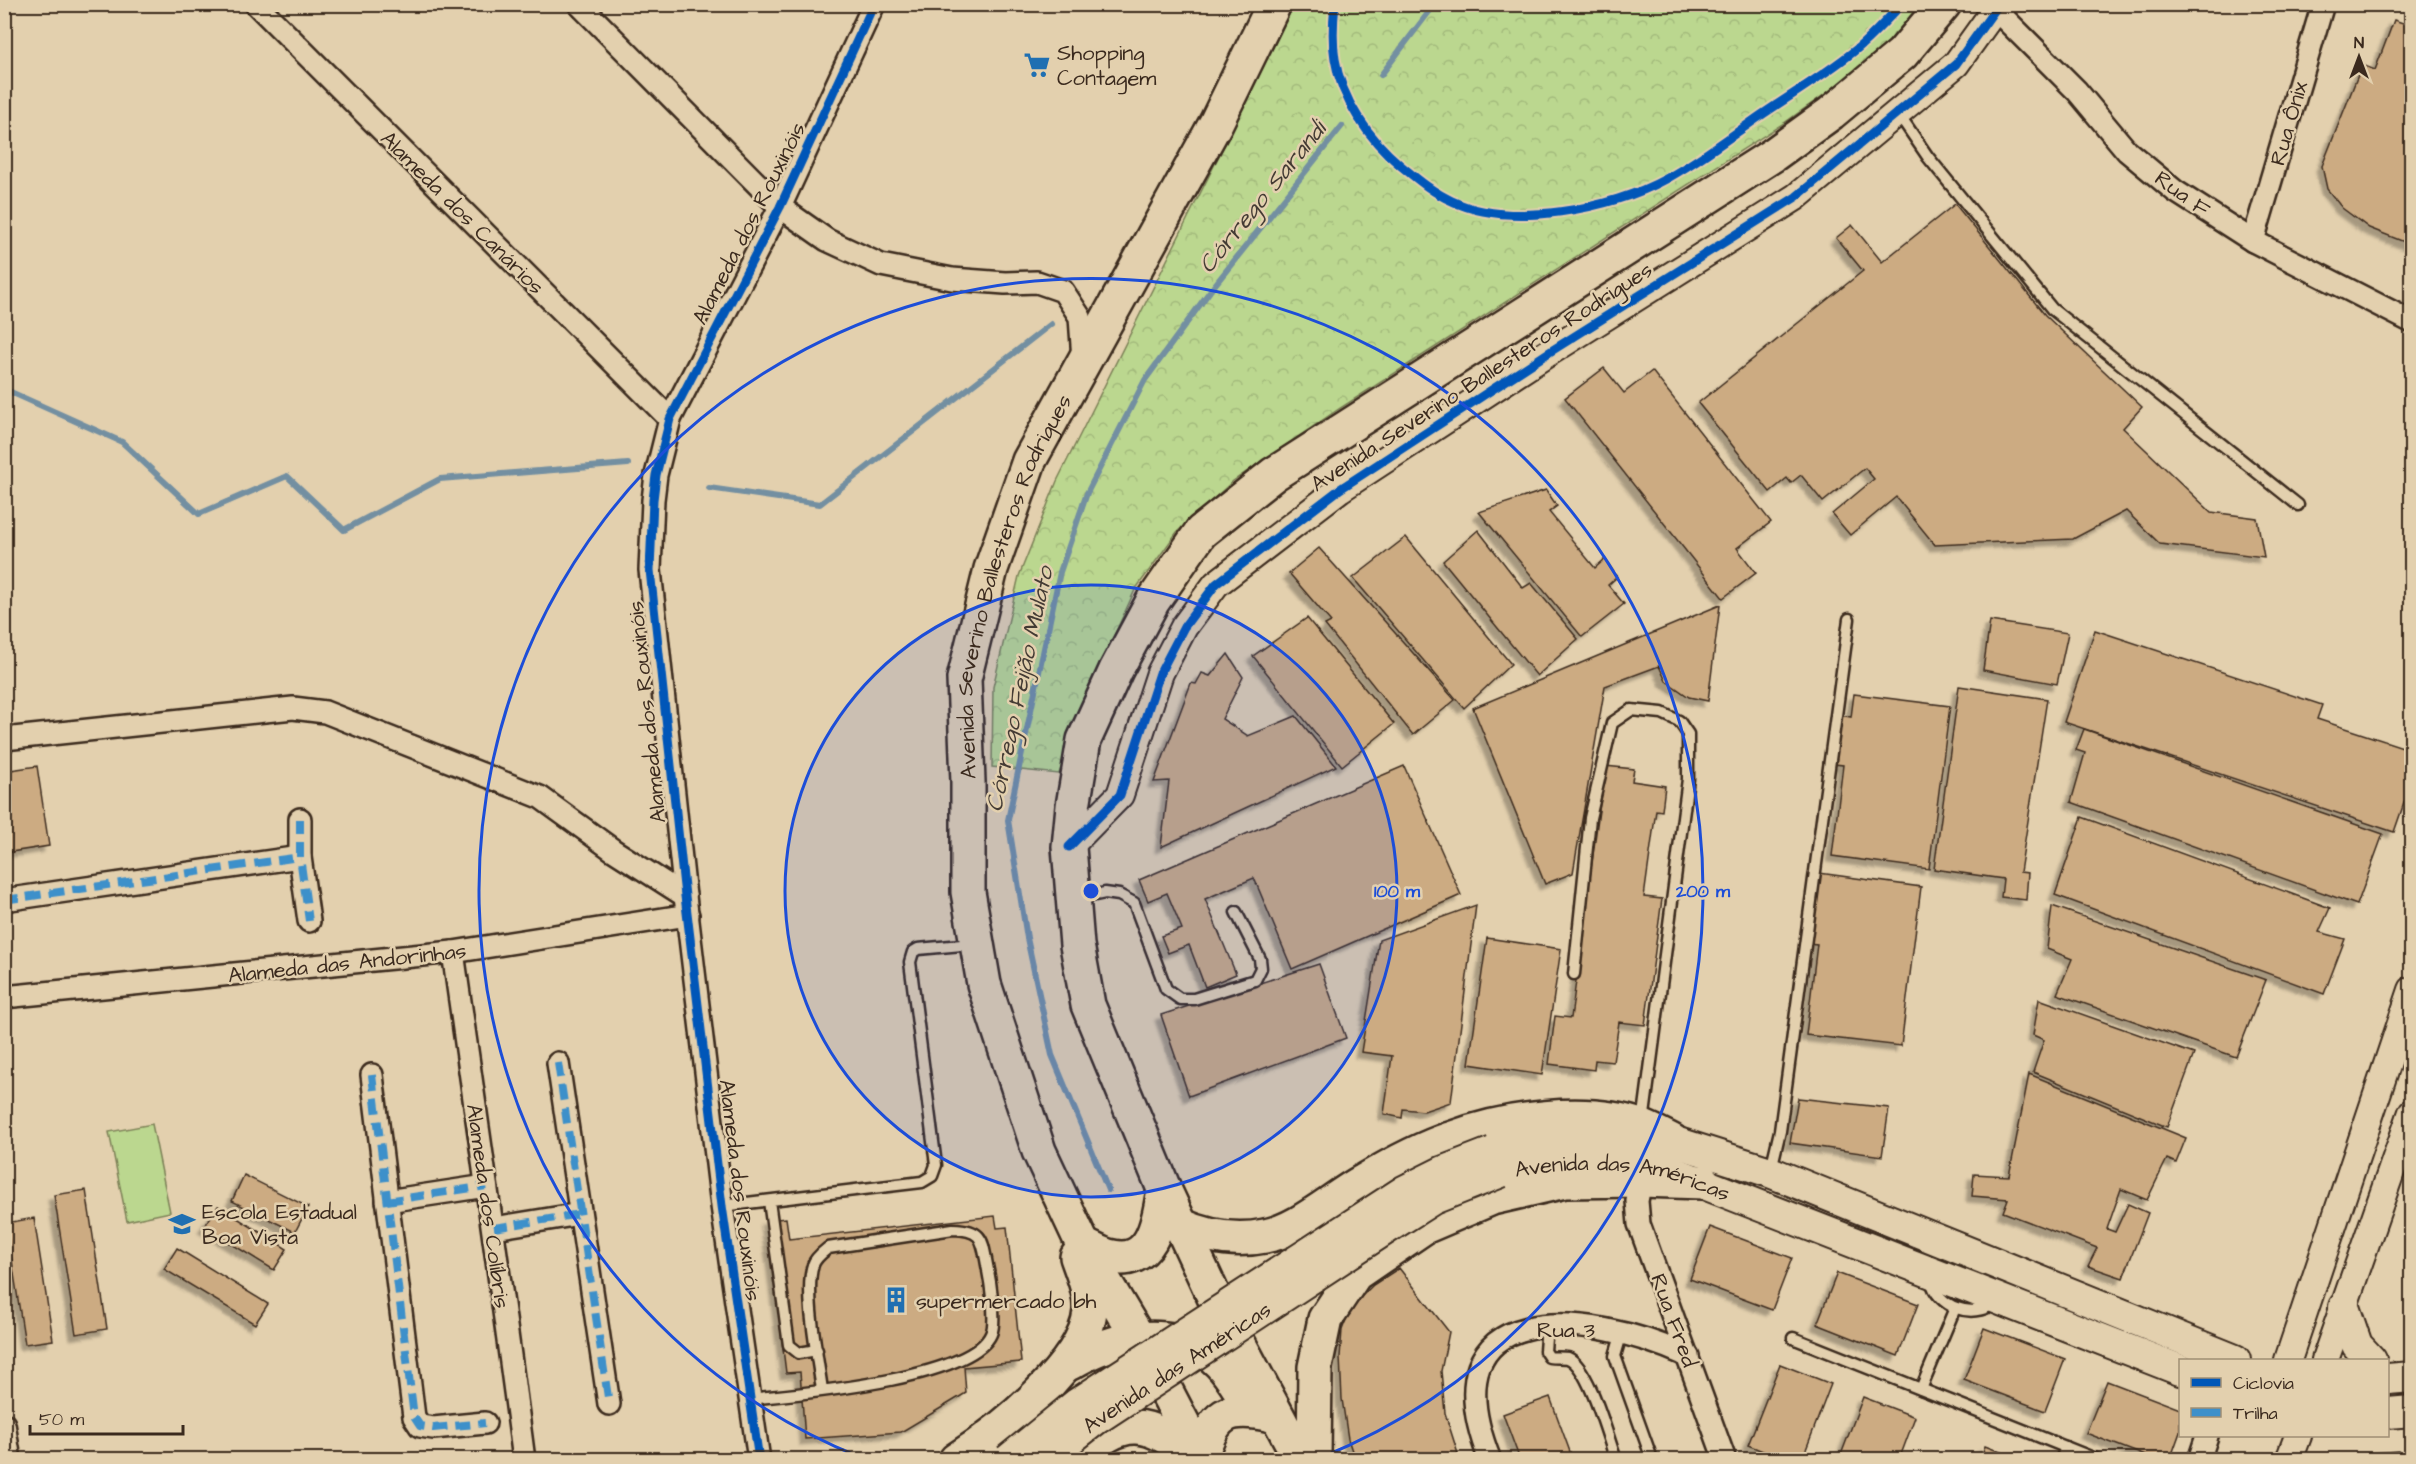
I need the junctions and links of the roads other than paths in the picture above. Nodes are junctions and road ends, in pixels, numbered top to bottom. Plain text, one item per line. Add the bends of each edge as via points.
1 (256, 4) edge
2 (579, 4) edge
3 (874, 4) edge
4 (1274, 4) edge
5 (1944, 4) edge
6 (2323, 4) edge
7 (1998, 7) edge
8 (1898, 113) junction
9 (780, 207) junction
10 (2253, 241) junction
11 (2412, 322) edge
12 (1083, 363) junction
13 (670, 419) junction
14 (2298, 505) dead end
15 (1849, 619) dead end
16 (4, 739) edge
17 (300, 819) dead end
18 (1069, 847) junction
19 (300, 857) junction
20 (1073, 899) junction
21 (4, 900) edge
22 (687, 905) junction
23 (1236, 912) dead end
24 (309, 921) dead end
25 (976, 944) junction
26 (453, 952) junction
27 (1574, 974) dead end
28 (4, 997) edge
29 (2410, 997) edge
30 (558, 1063) dead end
31 (372, 1075) dead end
32 (2412, 1112) edge
33 (1642, 1127) junction
34 (1672, 1141) junction
35 (1039, 1151) junction
36 (1497, 1162) junction
37 (1770, 1172) junction
38 (1641, 1179) junction
39 (1703, 1182) junction
40 (486, 1186) junction
41 (1164, 1189) junction
42 (769, 1200) junction
43 (387, 1201) junction
44 (723, 1206) junction
45 (580, 1214) junction
46 (1180, 1225) junction
47 (494, 1228) junction
48 (1083, 1245) junction
49 (1929, 1271) junction
50 (2000, 1298) junction
51 (2344, 1307) junction
52 (1955, 1308) junction
53 (1547, 1325) junction
54 (1622, 1331) junction
55 (1793, 1338) dead end
56 (1139, 1339) junction
57 (817, 1350) junction
58 (1688, 1356) junction
59 (2231, 1359) edge
60 (2288, 1359) edge
61 (2325, 1359) edge
62 (2370, 1359) edge
63 (1066, 1365) junction
64 (2179, 1369) edge
65 (1922, 1389) junction
66 (822, 1390) junction
67 (749, 1399) junction
68 (609, 1404) dead end
69 (2412, 1411) edge
70 (2389, 1413) edge
71 (1265, 1414) junction
72 (485, 1423) dead end
73 (4, 1424) edge
74 (2207, 1437) edge
75 (2298, 1437) edge
76 (2066, 1447) junction
77 (1200, 1459) edge
78 (1652, 1459) edge
79 (10, 1460) edge
80 (524, 1460) edge
81 (759, 1460) edge
82 (956, 1460) edge
83 (1008, 1460) edge
84 (1044, 1460) edge
85 (1074, 1460) edge
86 (1301, 1460) edge
87 (1314, 1460) edge
88 (1490, 1460) edge
89 (1616, 1460) edge
90 (1725, 1460) edge
91 (2061, 1460) edge
92 (2098, 1460) edge
93 (2199, 1460) edge
94 (2289, 1460) edge

1 - 13 street, Alameda dos Canários
2 - 9 street
3 - 9 street, Alameda dos Rouxinóis
4 - 12 main road, Avenida Severino Ballesteros Rodrigues via 1216,123
5 - 18 main road, Avenida Severino Ballesteros Rodrigues via 1902,54 1832,113 1773,155 1274,474 1201,532 1153,601 1084,740
6 - 10 street, Rua Ônix
7 - 8 street, Avenida Severino Ballesteros Rodrigues via 1956,64
7 - 10 street, Rua F via 2127,151 2175,191
8 - 14 lane via 1928,157 2052,309
8 - 18 street, Avenida Severino Ballesteros Rodrigues via 1796,197 1340,489 1216,584 1184,627 1160,673 1120,795
9 - 12 street via 827,240 881,265 952,279 1037,282 1063,291 1080,317
9 - 13 street, Alameda dos Rouxinóis
10 - 11 street, Rua F
12 - 25 main road, Avenida Severino Ballesteros Rodrigues via 1029,461 991,570 964,679 968,892
13 - 22 street, Alameda dos Rouxinóis via 656,475 650,570
15 - 37 lane via 1780,1131
16 - 22 street via 293,708 325,712 540,797
17 - 19 street
18 - 20 main road, Avenida Severino Ballesteros Rodrigues
19 - 21 street
19 - 24 street
20 - 23 lane via 1105,893 1134,903 1166,990 1180,999 1194,999 1255,980 1261,968 1260,959
20 - 41 main road, Avenida Severino Ballesteros Rodrigues via 1088,1005
22 - 26 street, Alameda das Andorinhas
22 - 44 street, Alameda dos Rouxinóis
25 - 35 main road, Avenida Severino Ballesteros Rodrigues via 984,984
25 - 42 lane via 918,949 910,962 936,1165 932,1176 922,1182
26 - 28 street, Alameda das Andorinhas
26 - 40 street, Alameda dos Colíbris
27 - 33 lane via 1590,818 1612,723 1632,710 1662,713 1679,721 1688,734 1688,779
29 - 60 street
30 - 45 street
31 - 43 street
32 - 51 street
33 - 34 main road
33 - 46 main road via 1577,1117 1492,1127 1450,1138 1418,1152 1290,1227 1265,1236 1215,1237
34 - 36 main road, Avenida das Américas via 1625,1137 1533,1144
34 - 37 main road, Avenida das Américas
35 - 48 main road, Avenida Severino Ballesteros Rodrigues
35 - 63 main road via 1086,1281 1090,1311 1085,1333
36 - 39 main road, Avenida das Américas via 1632,1162
36 - 83 main road, bridge via 1444,1171 1404,1191 1078,1403
36 - 84 main road, Avenida das Américas, bridge via 1392,1225 1095,1420
37 - 59 main road, Avenida das Américas
38 - 39 main road
38 - 58 street, Rua Fred via 1637,1201 1639,1224
38 - 87 main road via 1566,1180 1492,1198 1424,1227 1355,1274 1325,1319 1315,1367
39 - 49 main road, Avenida das Américas
40 - 43 street
40 - 47 street, Alameda dos Colíbris
41 - 46 main road, Avenida Severino Ballesteros Rodrigues
41 - 48 main road via 1152,1240 1143,1251 1130,1258 1109,1256
42 - 44 lane
42 - 57 lane via 789,1346 799,1353
43 - 72 street via 414,1417 420,1426 433,1428
44 - 67 street, Alameda dos Rouxinóis
45 - 47 street
45 - 68 street
46 - 71 main road, Avenida Severino Ballesteros Rodrigues
47 - 80 street, Alameda dos Colíbris
48 - 56 main road, Avenida Severino Ballesteros Rodrigues
49 - 50 main road, Avenida das Américas
49 - 52 lane via 1932,1286 1941,1299
50 - 52 lane via 1979,1310
50 - 64 main road, Avenida das Américas
51 - 61 street
51 - 62 main road via 2357,1345
52 - 65 lane
53 - 54 street, Rua 3
53 - 88 street, Rua 3 via 1501,1338 1482,1356 1474,1384 1475,1410
53 - 89 lane via 1545,1351 1549,1357 1567,1358 1578,1365
54 - 58 street, Rua 3
54 - 78 lane via 1614,1356
55 - 65 lane
56 - 63 main road via 1101,1347
56 - 71 main road via 1178,1341 1207,1352
56 - 77 main road, Avenida Severino Ballesteros Rodrigues
57 - 66 lane
57 - 66 lane via 812,1272 813,1263 828,1248 953,1229 970,1229 980,1238 989,1274 992,1316 992,1332 986,1342 933,1370
58 - 90 street, Rua Fred
63 - 82 main road via 1011,1418
65 - 76 lane
66 - 67 lane
67 - 81 street, Alameda dos Rouxinóis
69 - 70 main road
71 - 77 main road via 1231,1412 1218,1420 1208,1433
71 - 86 main road, Avenida Severino Ballesteros Rodrigues
73 - 79 street
74 - 93 street
75 - 94 street
76 - 91 lane
76 - 92 lane
77 - 85 main road via 1151,1428 1131,1426 1109,1432

